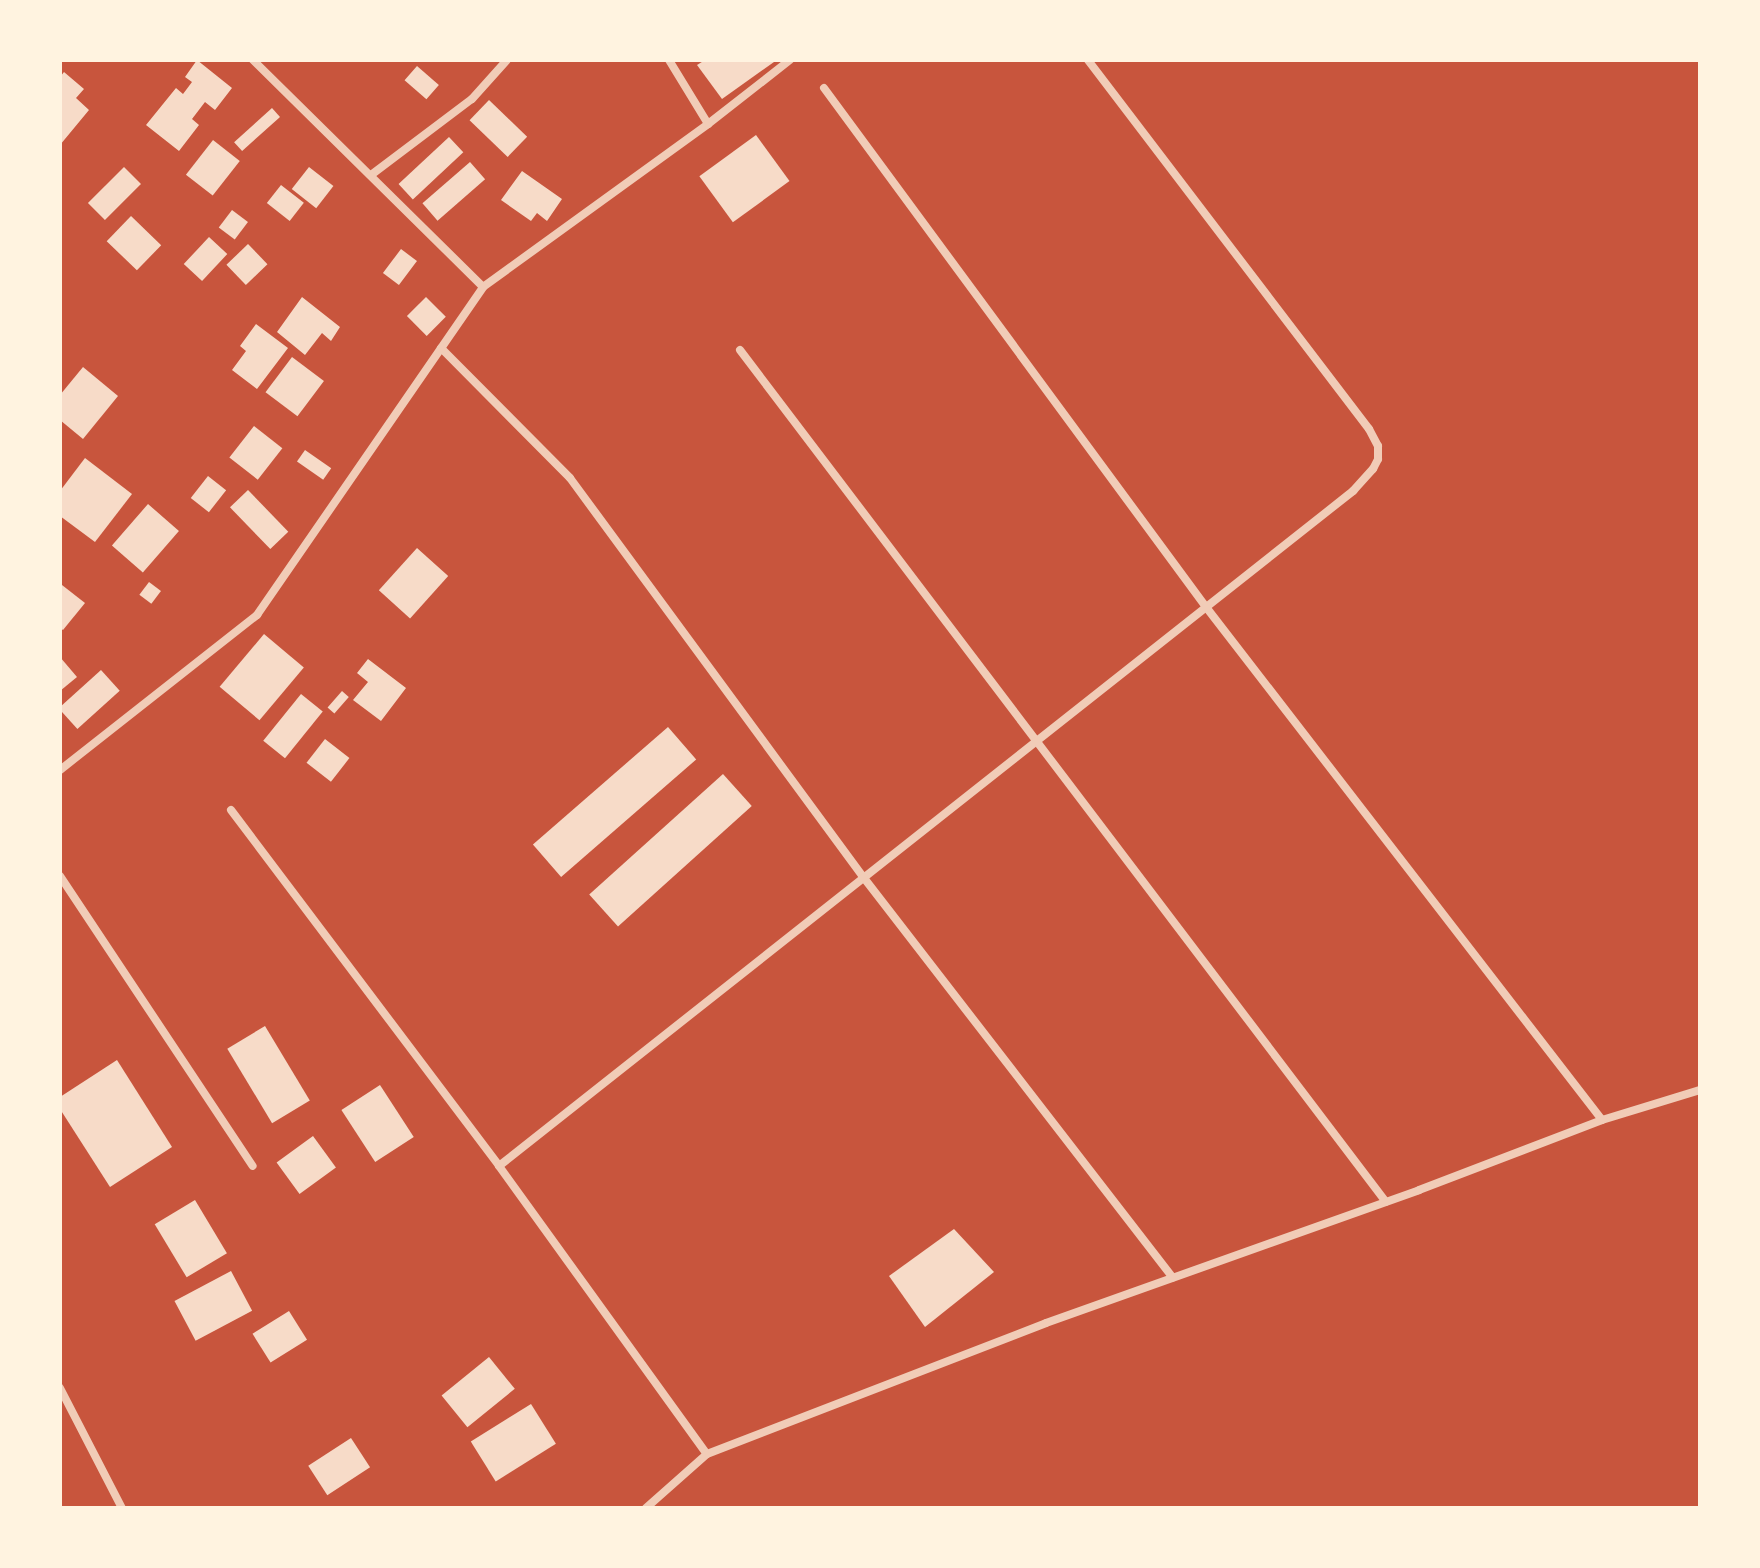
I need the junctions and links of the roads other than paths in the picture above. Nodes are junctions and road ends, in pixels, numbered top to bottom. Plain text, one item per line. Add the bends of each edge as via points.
1 (253, 60) edge
2 (507, 60) edge
3 (669, 60) edge
4 (790, 60) edge
5 (1088, 60) edge
6 (824, 88) dead end
7 (708, 124) junction
8 (371, 175) junction
9 (483, 287) junction
10 (441, 348) junction
11 (740, 350) dead end
12 (1206, 607) junction
13 (1036, 742) junction
14 (62, 765) edge
15 (231, 810) dead end
16 (60, 876) edge
17 (864, 878) junction
18 (1700, 1090) edge
19 (1602, 1120) junction
20 (253, 1166) dead end
21 (499, 1166) junction
22 (1386, 1202) junction
23 (1173, 1278) junction
24 (60, 1388) edge
25 (707, 1454) junction
26 (122, 1508) edge
27 (646, 1508) edge

1 - 8 street
2 - 8 street via 472,99
3 - 7 street
4 - 7 street
5 - 12 street via 1378,446 1373,469 1353,491
6 - 12 street
7 - 9 street
8 - 9 street
9 - 10 street
10 - 14 street via 257,615
10 - 17 street via 570,478
11 - 13 street
12 - 13 street
12 - 19 street
13 - 17 street
13 - 22 street
15 - 21 street
16 - 20 street
17 - 21 street
17 - 23 street
18 - 19 street
19 - 22 street
21 - 25 street
22 - 23 street
23 - 25 street
24 - 26 street
25 - 27 street

